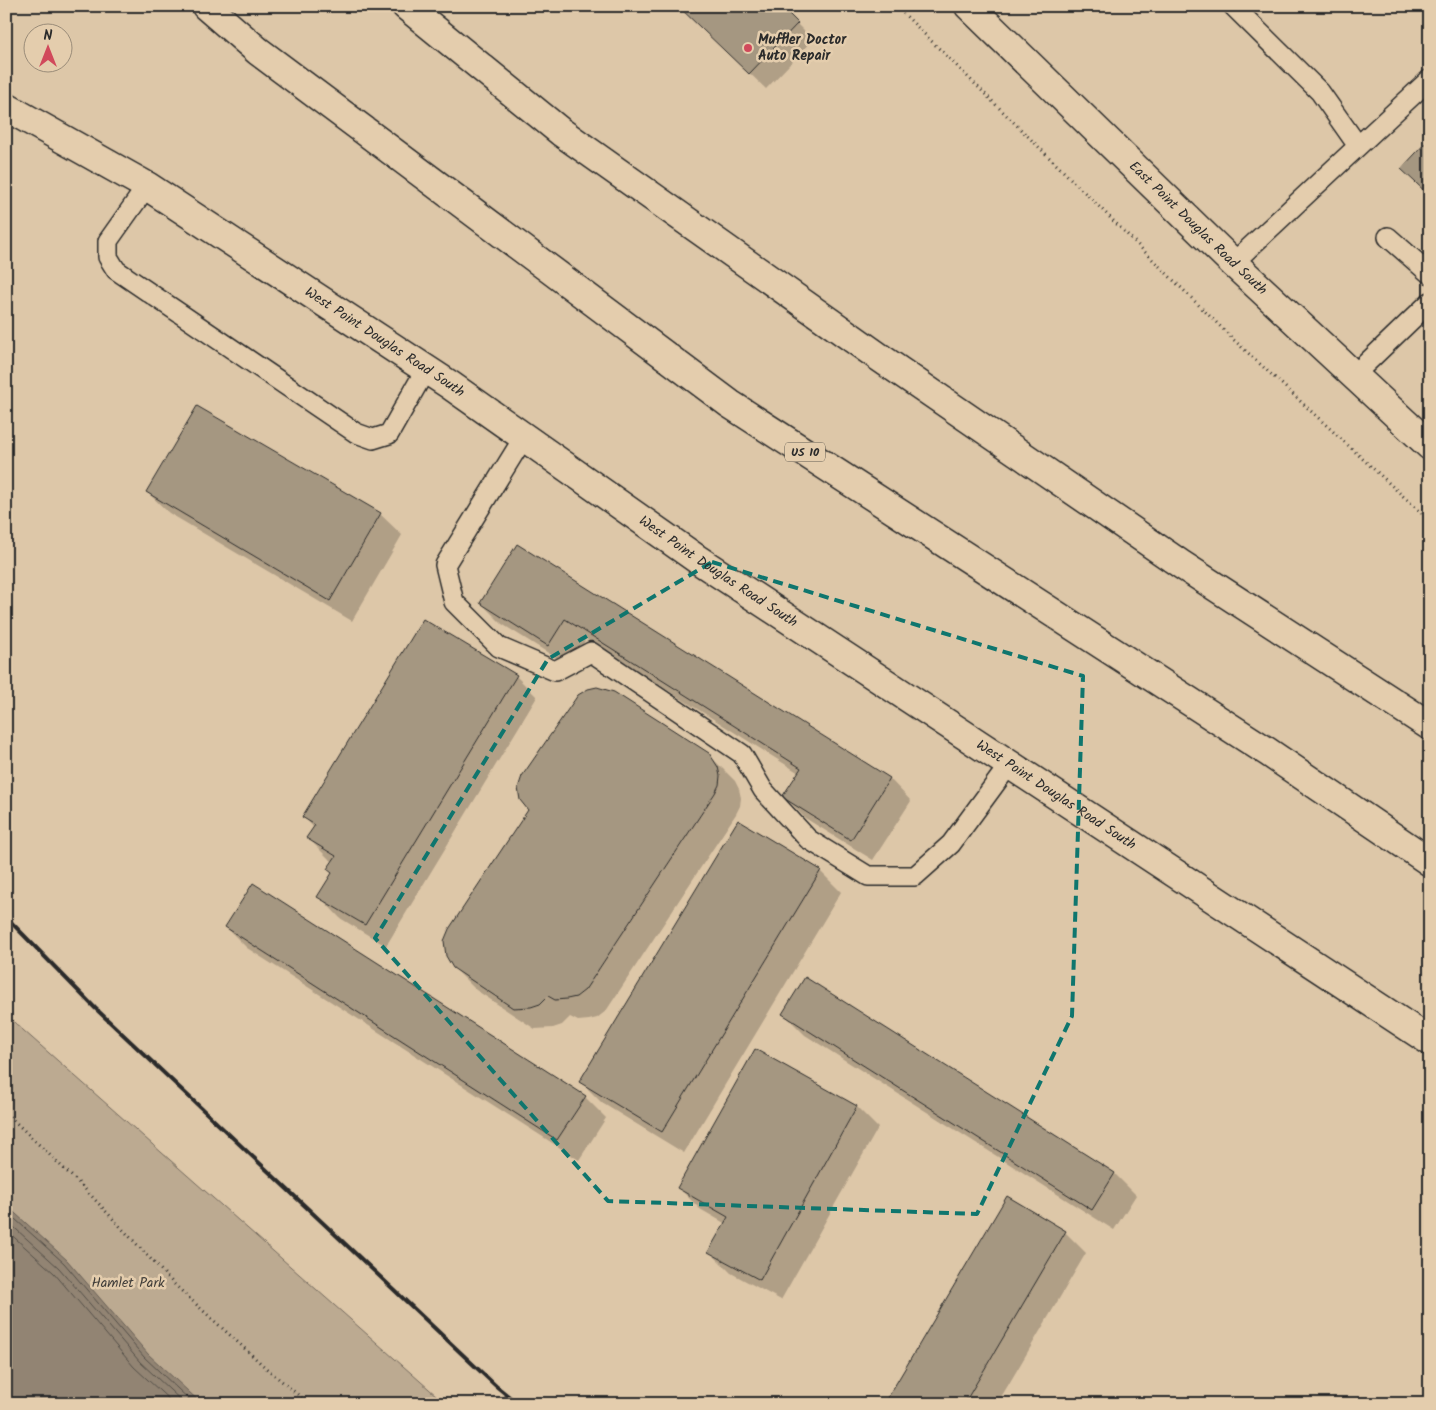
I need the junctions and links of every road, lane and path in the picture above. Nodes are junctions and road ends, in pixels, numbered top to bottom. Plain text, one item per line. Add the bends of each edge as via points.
1 (206, 6) edge
2 (406, 6) edge
3 (896, 6) edge
4 (969, 6) edge
5 (1233, 6) edge
6 (1430, 78) edge
7 (6, 107) edge
8 (1358, 146) junction
9 (147, 186) junction
10 (1388, 237) dead end
11 (1233, 263) junction
12 (1430, 274) edge
13 (1430, 302) edge
14 (426, 369) junction
15 (1353, 376) junction
16 (524, 437) junction
17 (1430, 446) edge
18 (1430, 520) edge
19 (1430, 726) edge
20 (1009, 764) junction
21 (1430, 862) edge
22 (1430, 1041) edge
23 (6, 1113) edge
24 (310, 1404) edge

1 - 21 main road, US 10 via 258,50 730,404 1268,752
2 - 19 main road via 561,132 879,357 1182,565
3 - 18 path via 1234,340
4 - 11 main road, East Point Douglas Road South
5 - 8 lane via 1320,92
6 - 8 lane
7 - 9 main road, West Point Douglas Road South
8 - 11 lane
9 - 14 main road, West Point Douglas Road South
9 - 14 lane via 108,241 108,257 116,270 356,433 373,439 389,434
10 - 12 lane
11 - 15 main road, East Point Douglas Road South
13 - 15 lane
14 - 16 main road, West Point Douglas Road South
15 - 17 main road, East Point Douglas Road South
16 - 20 main road, West Point Douglas Road South via 697,558
16 - 20 lane via 445,565 454,602 499,647 555,671 591,652 742,754 763,790 808,839 868,876 915,876 951,844
20 - 22 main road, West Point Douglas Road South
23 - 24 path via 84,1188 175,1285

